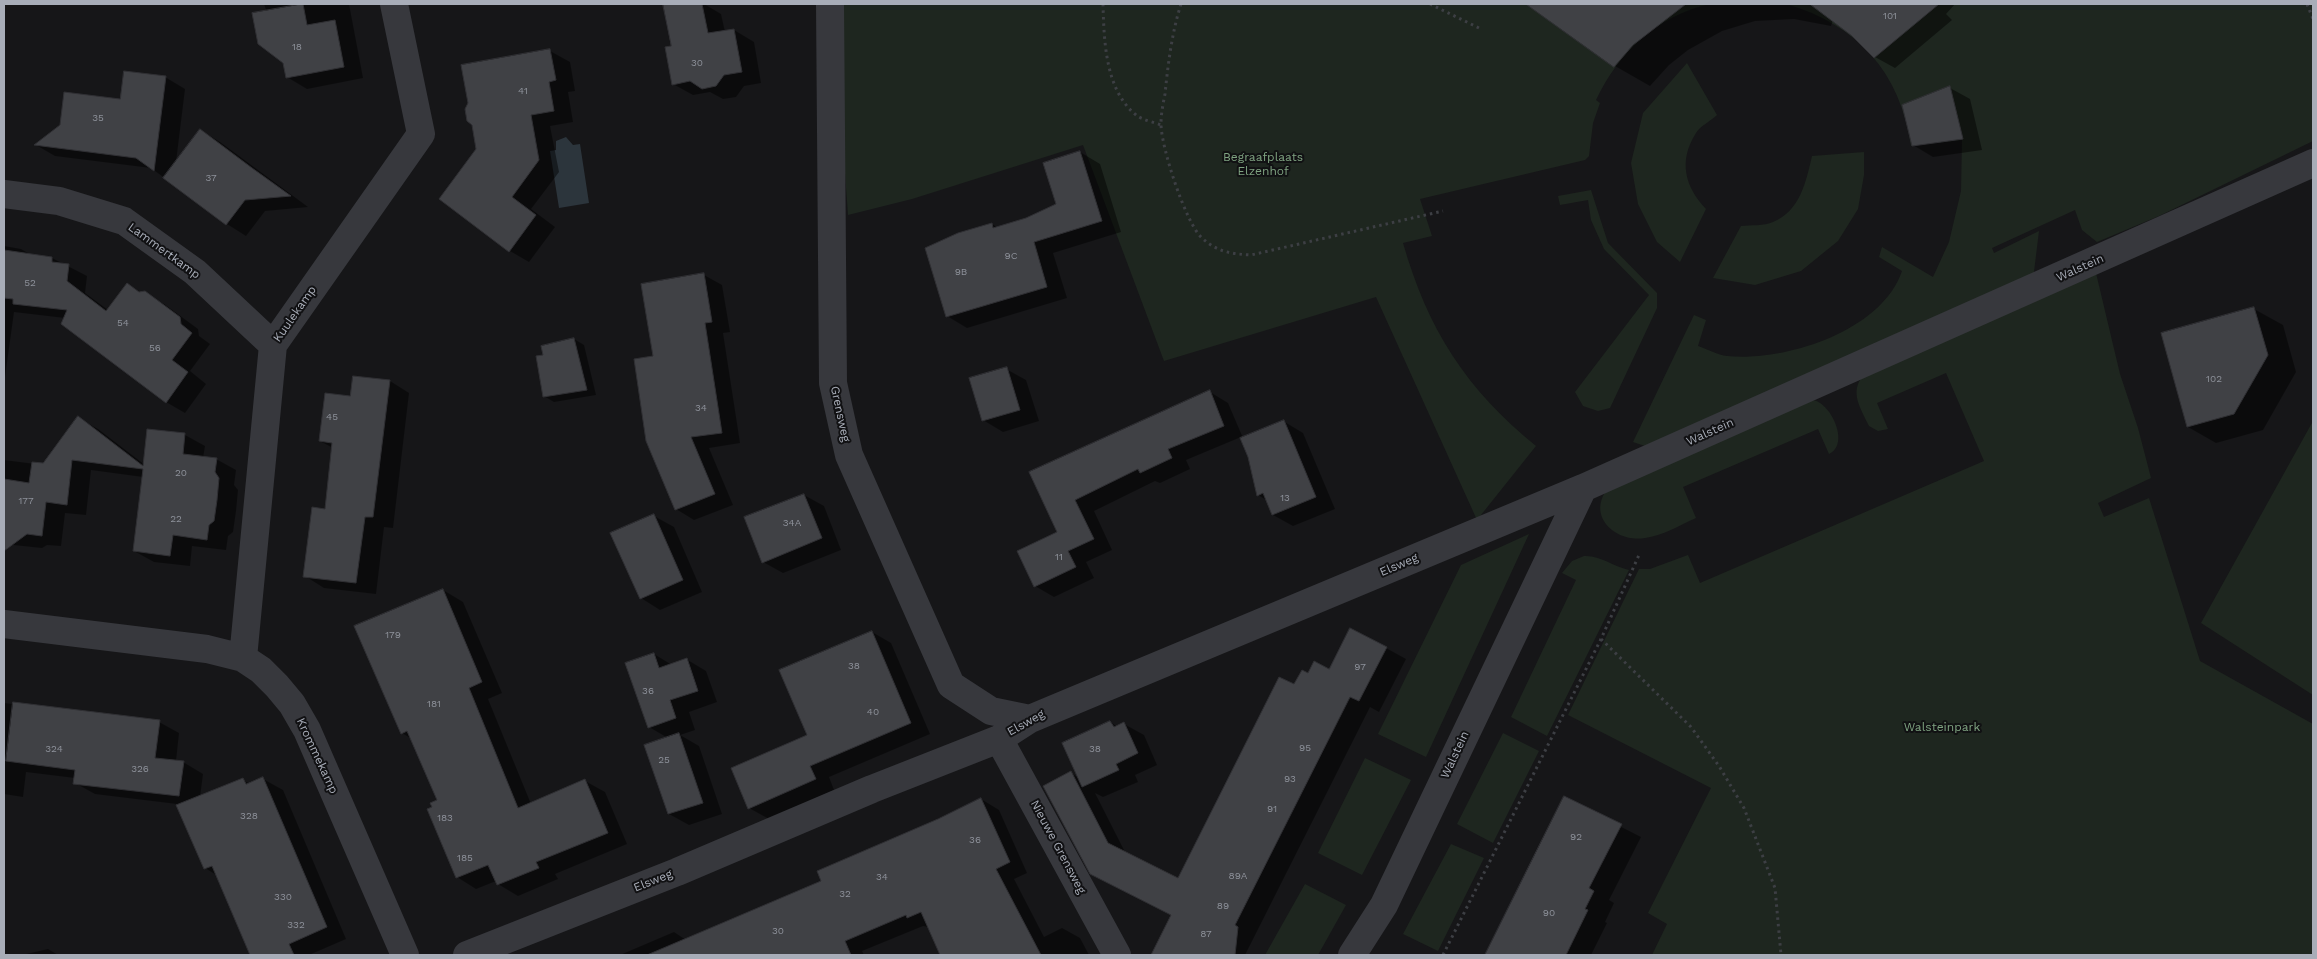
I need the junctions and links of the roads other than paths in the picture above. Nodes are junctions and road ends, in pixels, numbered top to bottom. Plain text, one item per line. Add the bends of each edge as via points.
1 (394, 4) edge
2 (830, 4) edge
3 (2313, 163) edge
4 (4, 194) edge
5 (273, 345) junction
6 (1584, 488) junction
7 (4, 624) edge
8 (243, 658) junction
9 (1030, 719) junction
10 (1000, 739) junction
11 (405, 955) edge
12 (467, 955) edge
13 (1117, 955) edge
14 (1352, 955) edge

1 - 5 street, Kuulekamp via 420,134
2 - 9 street, Grensweg via 833,383 849,455 951,685 991,711
3 - 6 street, Walstein
4 - 5 street, Lammertkamp via 58,201 124,221 195,272
5 - 8 street, Kuulekamp
6 - 9 street, Elsweg
6 - 14 street, Walstein via 1384,905
7 - 8 street, Krommekamp via 207,650
8 - 11 street, Krommekamp via 277,686 307,730
9 - 10 street, Elsweg
10 - 12 street, Elsweg
10 - 13 street, Nieuwe Grensweg

